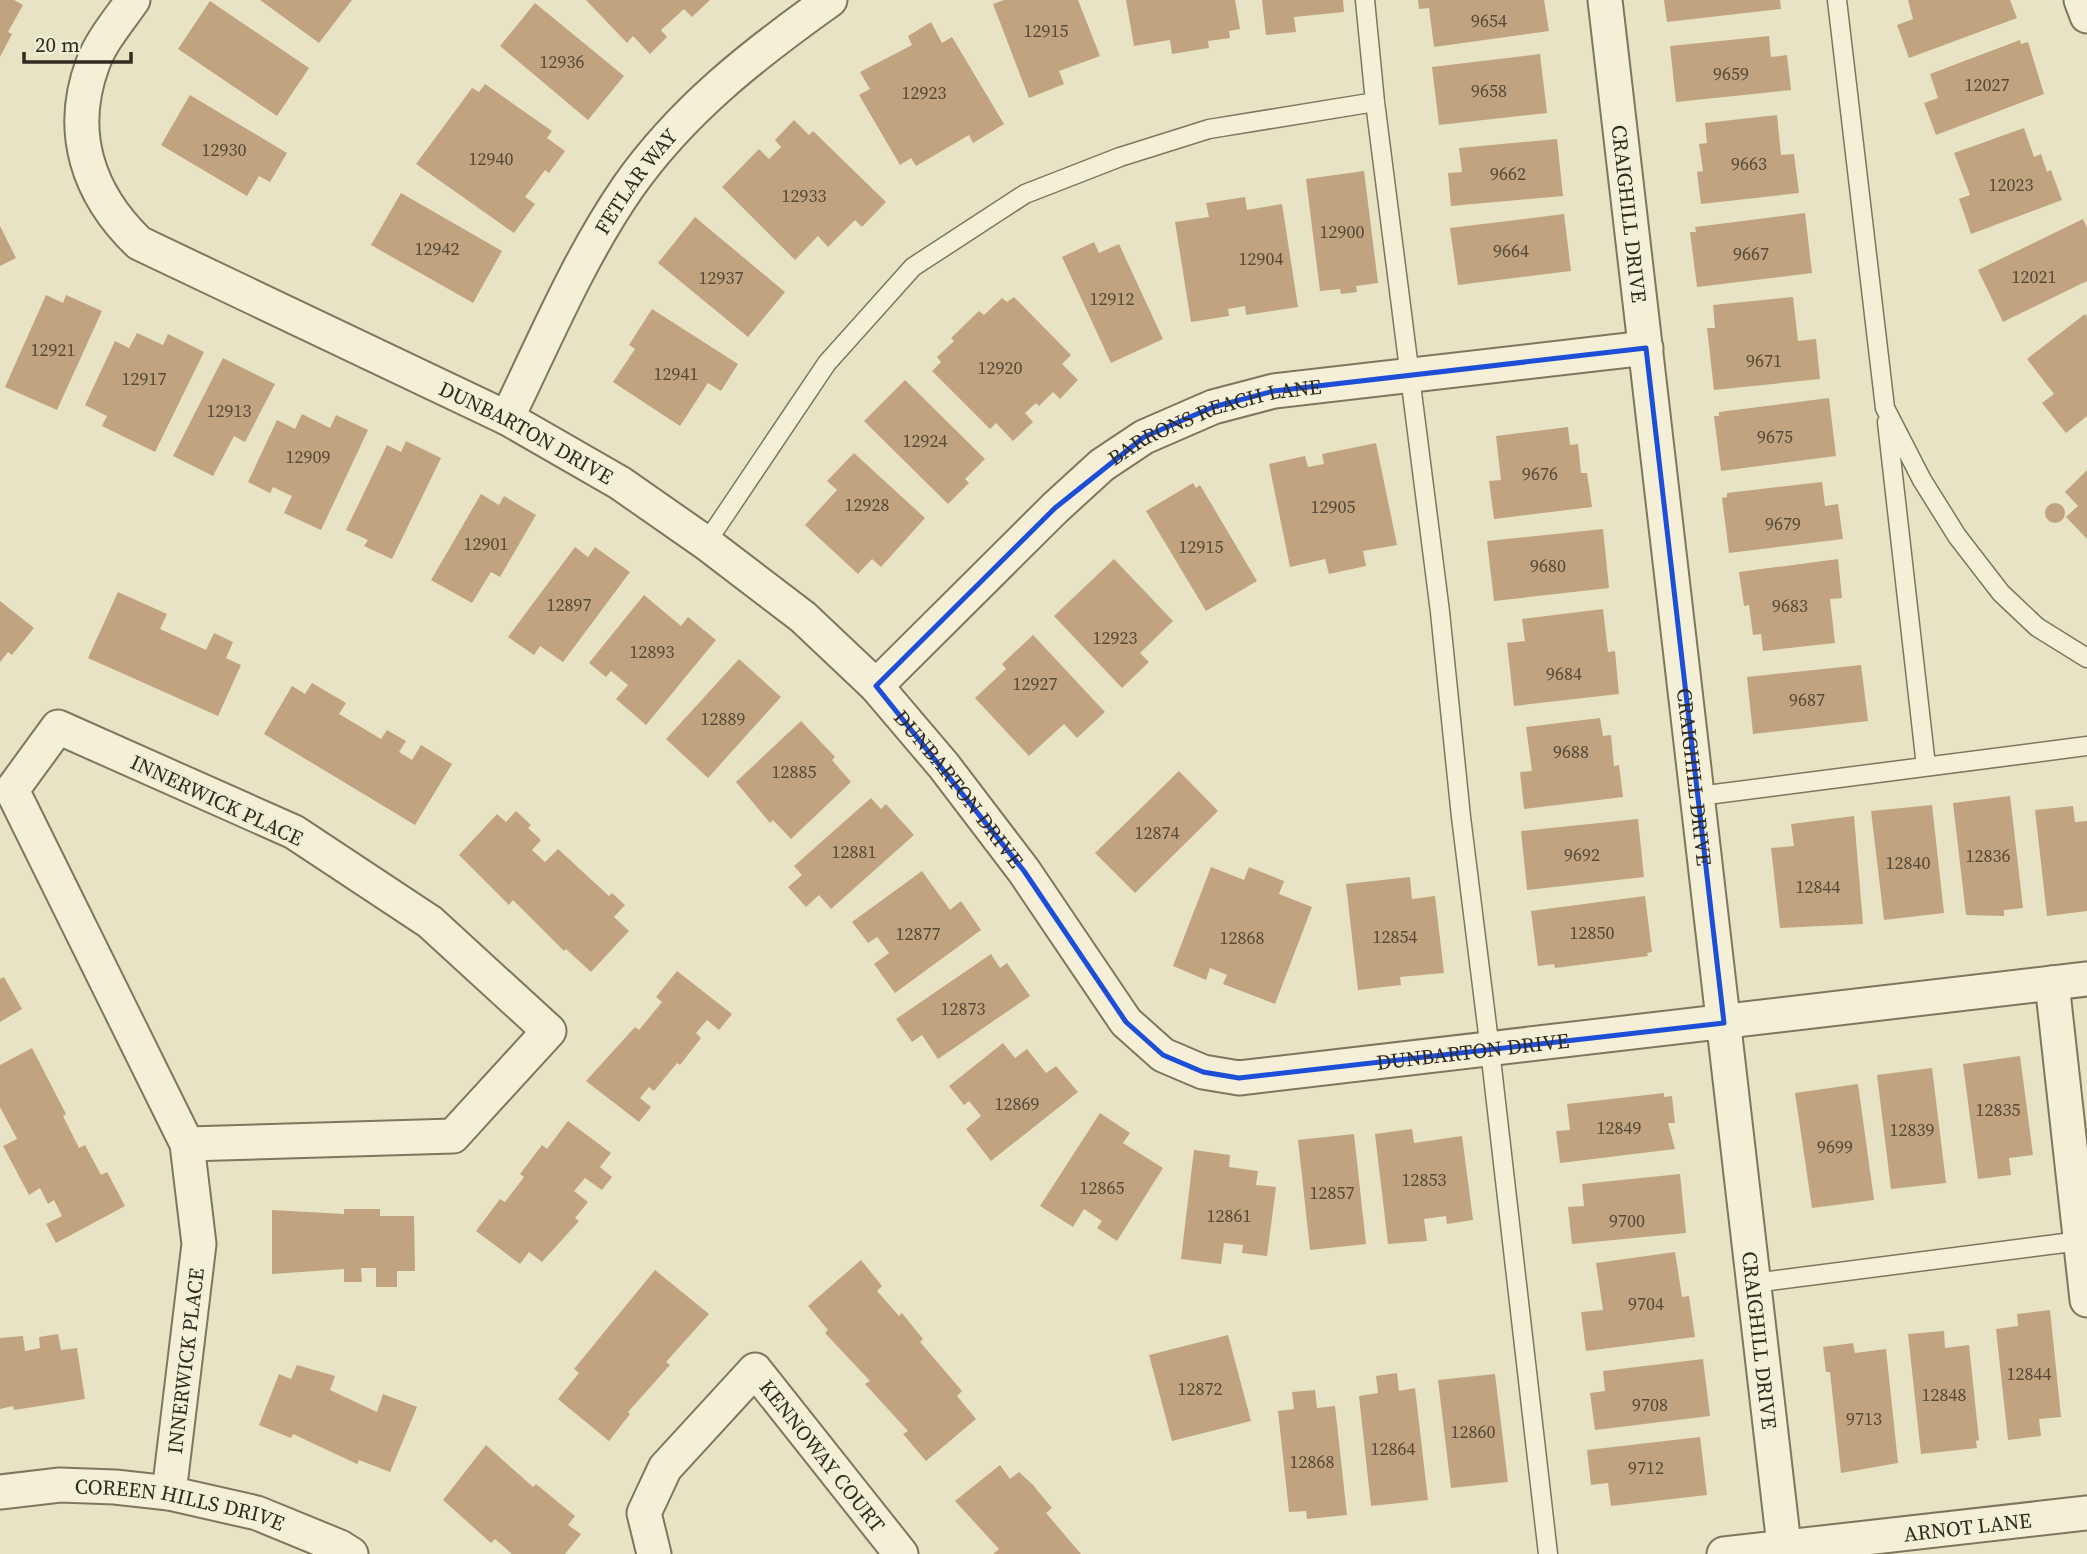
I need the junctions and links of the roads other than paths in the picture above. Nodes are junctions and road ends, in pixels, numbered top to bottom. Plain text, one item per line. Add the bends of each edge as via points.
1 (133, 0) edge
2 (830, 0) edge
3 (1365, 0) edge
4 (1605, 0) edge
5 (1837, 0) edge
6 (2081, 0) edge
7 (2087, 16) edge
8 (1375, 103) junction
9 (1646, 348) junction
10 (1411, 374) junction
11 (1885, 408) junction
12 (507, 418) junction
13 (706, 542) junction
14 (2087, 658) edge
15 (876, 686) junction
16 (2087, 746) edge
17 (1926, 766) junction
18 (1699, 796) junction
19 (2087, 979) edge
20 (2052, 983) junction
21 (1724, 1023) junction
22 (1490, 1050) junction
23 (187, 1144) junction
24 (2080, 1241) junction
25 (1754, 1283) junction
26 (2087, 1300) edge
27 (0, 1492) edge
28 (169, 1493) junction
29 (2087, 1513) edge
30 (1785, 1550) edge
31 (351, 1554) edge
32 (654, 1554) edge
33 (901, 1554) edge
34 (1548, 1554) edge
35 (1724, 1554) edge

1 - 12 street, DUNBARTON DRIVE via 99,50 83,98 86,161 118,224 139,243
2 - 12 street, FETLAR WAY via 715,88 674,129 629,186 597,235
3 - 8 lane
4 - 9 street, CRAIGHILL DRIVE
5 - 11 lane
6 - 7 street
8 - 10 lane
8 - 13 lane via 1209,129 1121,157 1025,194 913,267 827,363
9 - 10 street, BARRONS REACH LANE
9 - 18 street, CRAIGHILL DRIVE
10 - 15 street, BARRONS REACH LANE via 1274,391 1213,407 1143,437 1102,465 1055,508
10 - 22 lane
11 - 14 lane via 1957,536 2001,593 2037,627
11 - 17 lane
12 - 13 street, DUNBARTON DRIVE via 620,483
13 - 15 street, DUNBARTON DRIVE via 803,617
15 - 22 street, DUNBARTON DRIVE via 1024,870 1126,1022 1163,1055 1203,1072 1239,1078
16 - 17 lane
17 - 18 lane
18 - 21 street, CRAIGHILL DRIVE
19 - 20 street, DUNBARTON DRIVE
20 - 21 street, DUNBARTON DRIVE
20 - 24 street
21 - 22 street, DUNBARTON DRIVE
21 - 25 street, CRAIGHILL DRIVE
22 - 34 lane
23 - 23 street, INNERWICK PLACE via 453,1136 548,1031 430,922 294,832 58,727 12,790
23 - 28 street, INNERWICK PLACE via 200,1244
24 - 25 lane
24 - 26 street
25 - 30 street, CRAIGHILL DRIVE
27 - 28 street, COREEN HILLS DRIVE via 61,1485
28 - 31 street, COREEN HILLS DRIVE via 257,1513
29 - 30 street, ARNOT LANE
30 - 35 street, ARNOT LANE
32 - 33 street, KENNOWAY COURT via 644,1513 665,1468 755,1370

